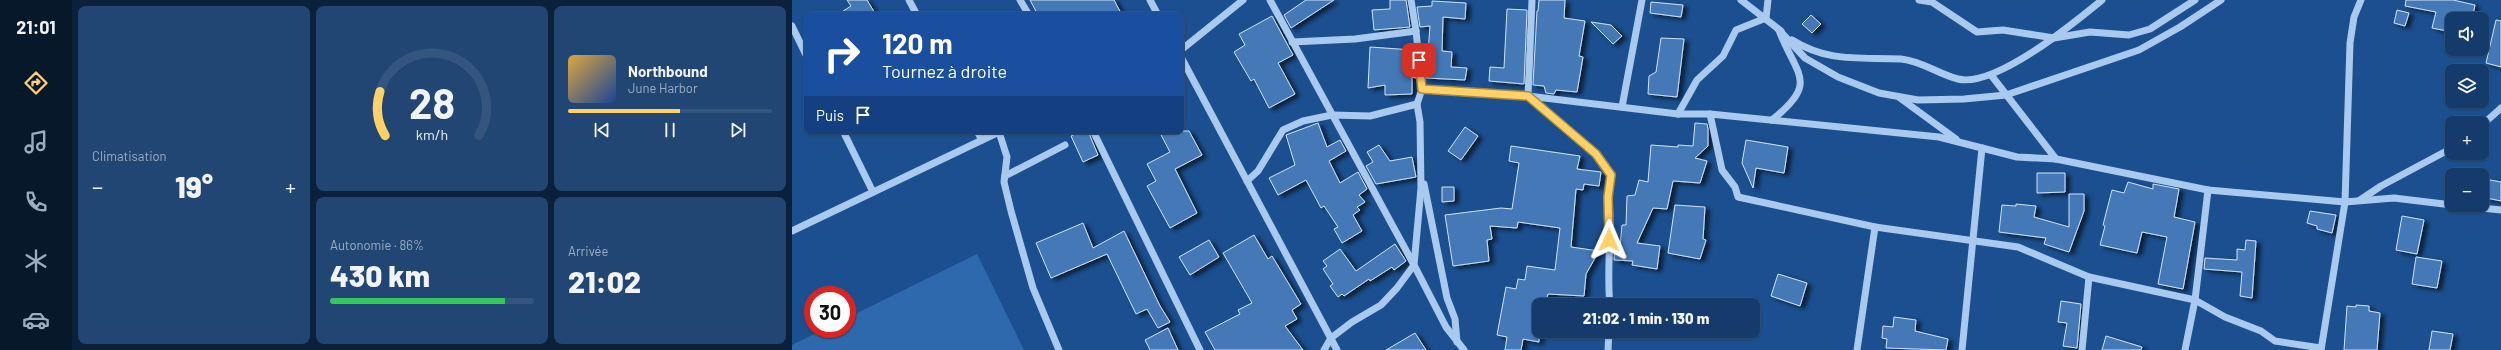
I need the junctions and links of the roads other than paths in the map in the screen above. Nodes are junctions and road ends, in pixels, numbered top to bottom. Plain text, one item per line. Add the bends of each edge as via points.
1 (909, 0) edge
2 (1020, 0) edge
3 (1150, 0) edge
4 (1243, 0) edge
5 (1270, 0) edge
6 (1411, 0) edge
7 (1532, 0) edge
8 (1642, 0) edge
9 (1741, 0) edge
10 (1768, 0) edge
11 (1919, 0) edge
12 (2102, 0) edge
13 (2194, 0) edge
14 (2222, 0) edge
15 (2361, 0) edge
16 (915, 12) edge
17 (1027, 12) edge
18 (1156, 12) edge
19 (1766, 18) junction
20 (792, 26) edge
21 (1778, 29) junction
22 (1416, 31) junction
23 (2054, 38) junction
24 (1292, 42) junction
25 (1184, 48) edge
26 (804, 51) edge
27 (1184, 63) edge
28 (1991, 75) junction
29 (1422, 89) junction
30 (2006, 95) junction
31 (1528, 96) junction
32 (1898, 96) junction
33 (1417, 104) junction
34 (1622, 107) junction
35 (2501, 108) edge
36 (1678, 114) junction
37 (1710, 114) junction
38 (1332, 115) junction
39 (2489, 119) edge
40 (1772, 120) junction
41 (844, 134) edge
42 (979, 134) edge
43 (994, 134) edge
44 (1001, 134) edge
45 (1094, 134) edge
46 (982, 140) junction
47 (1959, 142) junction
48 (1065, 146) dead end
49 (1982, 148) junction
50 (2445, 152) edge
51 (2056, 159) junction
52 (1421, 170) junction
53 (1005, 176) junction
54 (1246, 181) junction
55 (2208, 190) junction
56 (873, 192) junction
57 (2360, 201) junction
58 (2346, 202) junction
59 (2445, 204) edge
60 (2489, 209) edge
61 (2501, 210) edge
62 (1875, 227) junction
63 (792, 231) edge
64 (1974, 239) junction
65 (1414, 265) junction
66 (2089, 277) junction
67 (1609, 298) edge
68 (2195, 300) junction
69 (1331, 338) junction
70 (1609, 338) edge
71 (1457, 342) junction
72 (2321, 349) edge
73 (1059, 350) edge
74 (1200, 350) edge
75 (1324, 350) edge
76 (1337, 350) edge
77 (1464, 350) edge
78 (1608, 350) edge
79 (1858, 350) edge
80 (1962, 350) edge
81 (2082, 350) edge
82 (2186, 350) edge

1 - 16 street
2 - 17 street
3 - 18 street
4 - 25 street
5 - 24 street
6 - 22 street
7 - 31 street
8 - 34 street
9 - 19 street
10 - 19 street
11 - 23 street via 1932,2 1977,32 2002,30
12 - 23 street
13 - 23 street via 2150,29 2129,35 2090,32
14 - 30 street via 2139,50
15 - 58 street via 2354,17 2350,43
19 - 21 street
19 - 36 street via 1736,30 1723,56 1697,80
20 - 26 street
21 - 28 street via 1806,49 1827,56 1917,62 1959,79 1975,80
21 - 32 street via 1805,58 1838,77 1879,93
21 - 40 street via 1788,54 1800,70 1800,92 1788,108
22 - 24 street via 1355,39
22 - 29 street
23 - 28 street
24 - 38 street
27 - 54 street
28 - 30 street
29 - 31 street
29 - 33 street
30 - 32 street via 1918,100
30 - 51 street
31 - 34 street
31 - 67 street via 1596,154 1611,175 1608,197
32 - 47 street
33 - 38 street via 1370,116
33 - 52 street
34 - 36 street
35 - 39 street
36 - 37 street
37 - 40 street
37 - 62 street via 1722,170 1735,187 1738,197
38 - 54 street via 1302,121 1283,130 1258,171
38 - 65 street
40 - 47 street via 1939,137
41 - 56 street
42 - 46 street
43 - 46 street
44 - 53 street via 1007,157
45 - 74 street
46 - 56 street
47 - 49 street
48 - 53 street
49 - 51 street via 2017,157
49 - 64 street
50 - 57 street via 2381,186
51 - 55 street
52 - 65 street
52 - 71 street
53 - 73 street via 1011,211 1033,288
54 - 69 street
55 - 58 street
55 - 68 street
56 - 63 street
57 - 58 street
57 - 59 street via 2394,198
58 - 72 street
60 - 61 street
62 - 64 street
62 - 79 street
64 - 66 street via 2018,247
64 - 80 street
65 - 69 street via 1381,305
65 - 71 street via 1446,327
66 - 68 street
66 - 81 street
68 - 72 street via 2225,317 2261,331 2275,341
68 - 82 street
69 - 75 street
69 - 76 street
70 - 78 street
71 - 77 street

